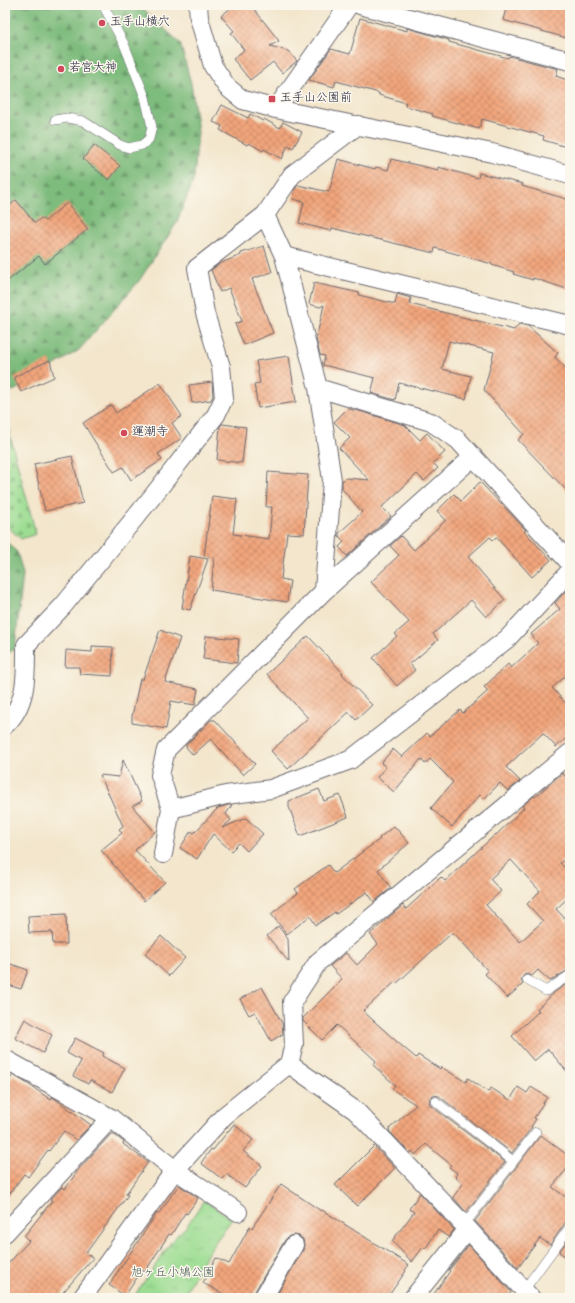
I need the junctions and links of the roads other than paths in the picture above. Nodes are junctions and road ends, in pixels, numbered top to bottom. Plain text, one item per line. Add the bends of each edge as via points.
1 (103, 5) edge
2 (198, 5) edge
3 (349, 5) edge
4 (360, 5) edge
5 (570, 61) edge
6 (276, 109) junction
7 (55, 120) dead end
8 (358, 125) junction
9 (570, 175) edge
10 (265, 215) junction
11 (284, 256) junction
12 (570, 324) edge
13 (318, 388) junction
14 (473, 457) junction
15 (570, 563) edge
16 (570, 571) edge
17 (324, 591) junction
18 (5, 725) edge
19 (568, 761) edge
20 (171, 809) junction
21 (163, 854) dead end
22 (570, 975) edge
23 (527, 980) dead end
24 (7, 1064) edge
25 (289, 1064) junction
26 (435, 1101) dead end
27 (111, 1118) junction
28 (536, 1132) dead end
29 (513, 1161) junction
30 (175, 1170) junction
31 (238, 1212) dead end
32 (466, 1226) junction
33 (570, 1227) edge
34 (5, 1234) edge
35 (294, 1245) dead end
36 (527, 1294) edge
37 (87, 1297) edge
38 (263, 1298) edge
39 (413, 1298) edge

1 - 7 lane via 124,44 145,97 152,127 149,139 142,145 129,148 120,145 83,120
2 - 6 street via 199,18 213,66 227,87 243,100
3 - 6 street
4 - 5 street
6 - 8 street
8 - 9 street via 492,153
8 - 10 street via 292,175
10 - 11 street
10 - 18 street via 197,268 205,313 221,367 224,398 216,415 63,606 26,645 24,695 18,710
11 - 12 street
11 - 13 street
13 - 14 street via 431,422 458,440
13 - 17 street via 332,480
14 - 15 street
14 - 17 street
16 - 20 street via 507,639 350,760 271,789 226,795
17 - 20 street via 166,750 160,775
19 - 25 street via 318,962 292,1002 294,1044
20 - 21 street
22 - 23 lane via 546,991
24 - 27 street
25 - 30 street via 224,1116
25 - 32 street via 356,1111
26 - 29 lane
27 - 30 street
27 - 34 street
28 - 29 lane
29 - 32 lane
30 - 31 street
30 - 37 street
32 - 36 street
32 - 39 street
33 - 36 lane
35 - 38 street

